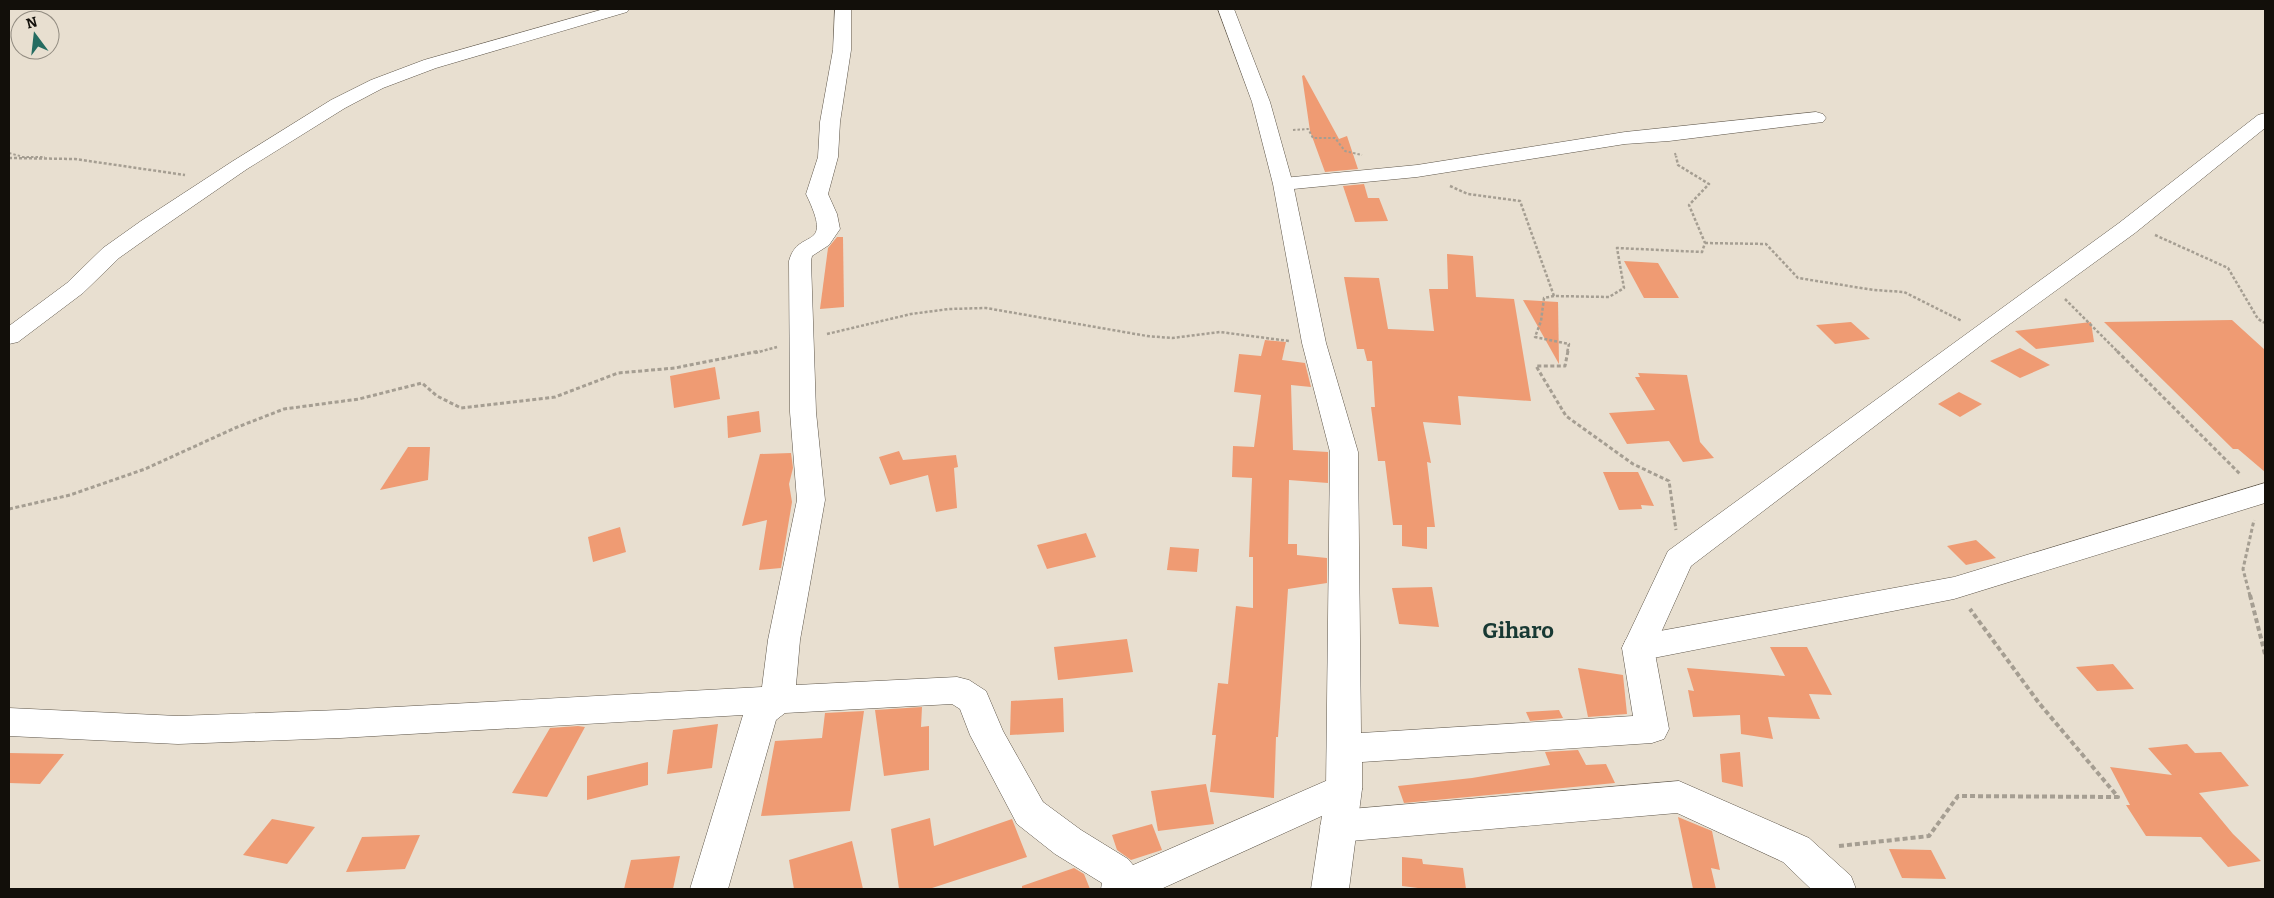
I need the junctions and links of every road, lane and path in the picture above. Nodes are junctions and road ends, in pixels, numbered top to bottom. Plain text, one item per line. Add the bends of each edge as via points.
1 (621, 9) edge
2 (843, 9) edge
3 (1226, 9) edge
4 (1816, 118) dead end
5 (2265, 118) edge
6 (1268, 130) junction
7 (1669, 135) junction
8 (9, 153) edge
9 (1364, 156) dead end
10 (25, 157) junction
11 (9, 158) edge
12 (1417, 171) junction
13 (218, 180) junction
14 (1283, 184) junction
15 (2132, 224) junction
16 (1705, 243) junction
17 (2051, 284) junction
18 (1554, 296) junction
19 (2265, 323) edge
20 (1983, 332) junction
21 (9, 337) edge
22 (802, 341) junction
23 (1314, 343) junction
24 (2262, 493) edge
25 (9, 509) edge
26 (1679, 559) junction
27 (1954, 588) junction
28 (1638, 648) junction
29 (2265, 654) edge
30 (778, 699) junction
31 (9, 722) edge
32 (1343, 749) junction
33 (1344, 789) junction
34 (1339, 826) junction
35 (1796, 850) junction
36 (1123, 888) edge
37 (709, 889) edge
38 (1330, 889) edge
39 (1837, 889) edge

1 - 13 street via 439,61 377,84 295,129
2 - 22 street via 842,50 830,122 828,157 817,194 829,218 829,228 817,245 802,253 800,261
3 - 6 street via 1262,102
4 - 7 street
5 - 15 street
6 - 9 path via 1308,129 1313,138 1335,138 1346,151
6 - 14 street
7 - 12 street via 1625,138
7 - 16 path via 1678,165 1709,184 1689,205
8 - 10 path
10 - 11 path
10 - 13 path via 61,158
12 - 14 street
12 - 18 path via 1468,194 1520,201
13 - 21 street via 111,253 75,288
14 - 23 street
15 - 17 street
15 - 19 path via 2228,268 2258,319
16 - 18 path via 1702,252 1617,248 1624,288 1609,297
16 - 20 path via 1766,244 1798,278 1904,292
17 - 20 street
17 - 24 path
18 - 26 path via 1544,298 1541,321 1534,337 1569,344 1565,366 1536,366 1566,416 1633,464 1670,481
20 - 26 street
22 - 23 path via 911,314 986,308 1147,336 1172,338 1220,332
22 - 25 path via 734,358 618,373 555,397 462,408 437,396 422,383 359,399 284,409 145,469 70,495
22 - 30 street via 803,412 811,500 784,640
23 - 32 street via 1344,452
24 - 27 street
24 - 29 path via 2243,569
26 - 28 street
27 - 28 street
27 - 35 path via 2039,703 2118,797 1958,796 1929,836
28 - 32 street via 1652,729
30 - 31 street via 187,729
30 - 36 street via 957,690 974,701 987,735 1030,813 1068,842 1116,871
30 - 37 street via 760,713
32 - 33 street
33 - 34 street
33 - 36 street
34 - 35 street via 1679,796
34 - 38 street
35 - 39 street

